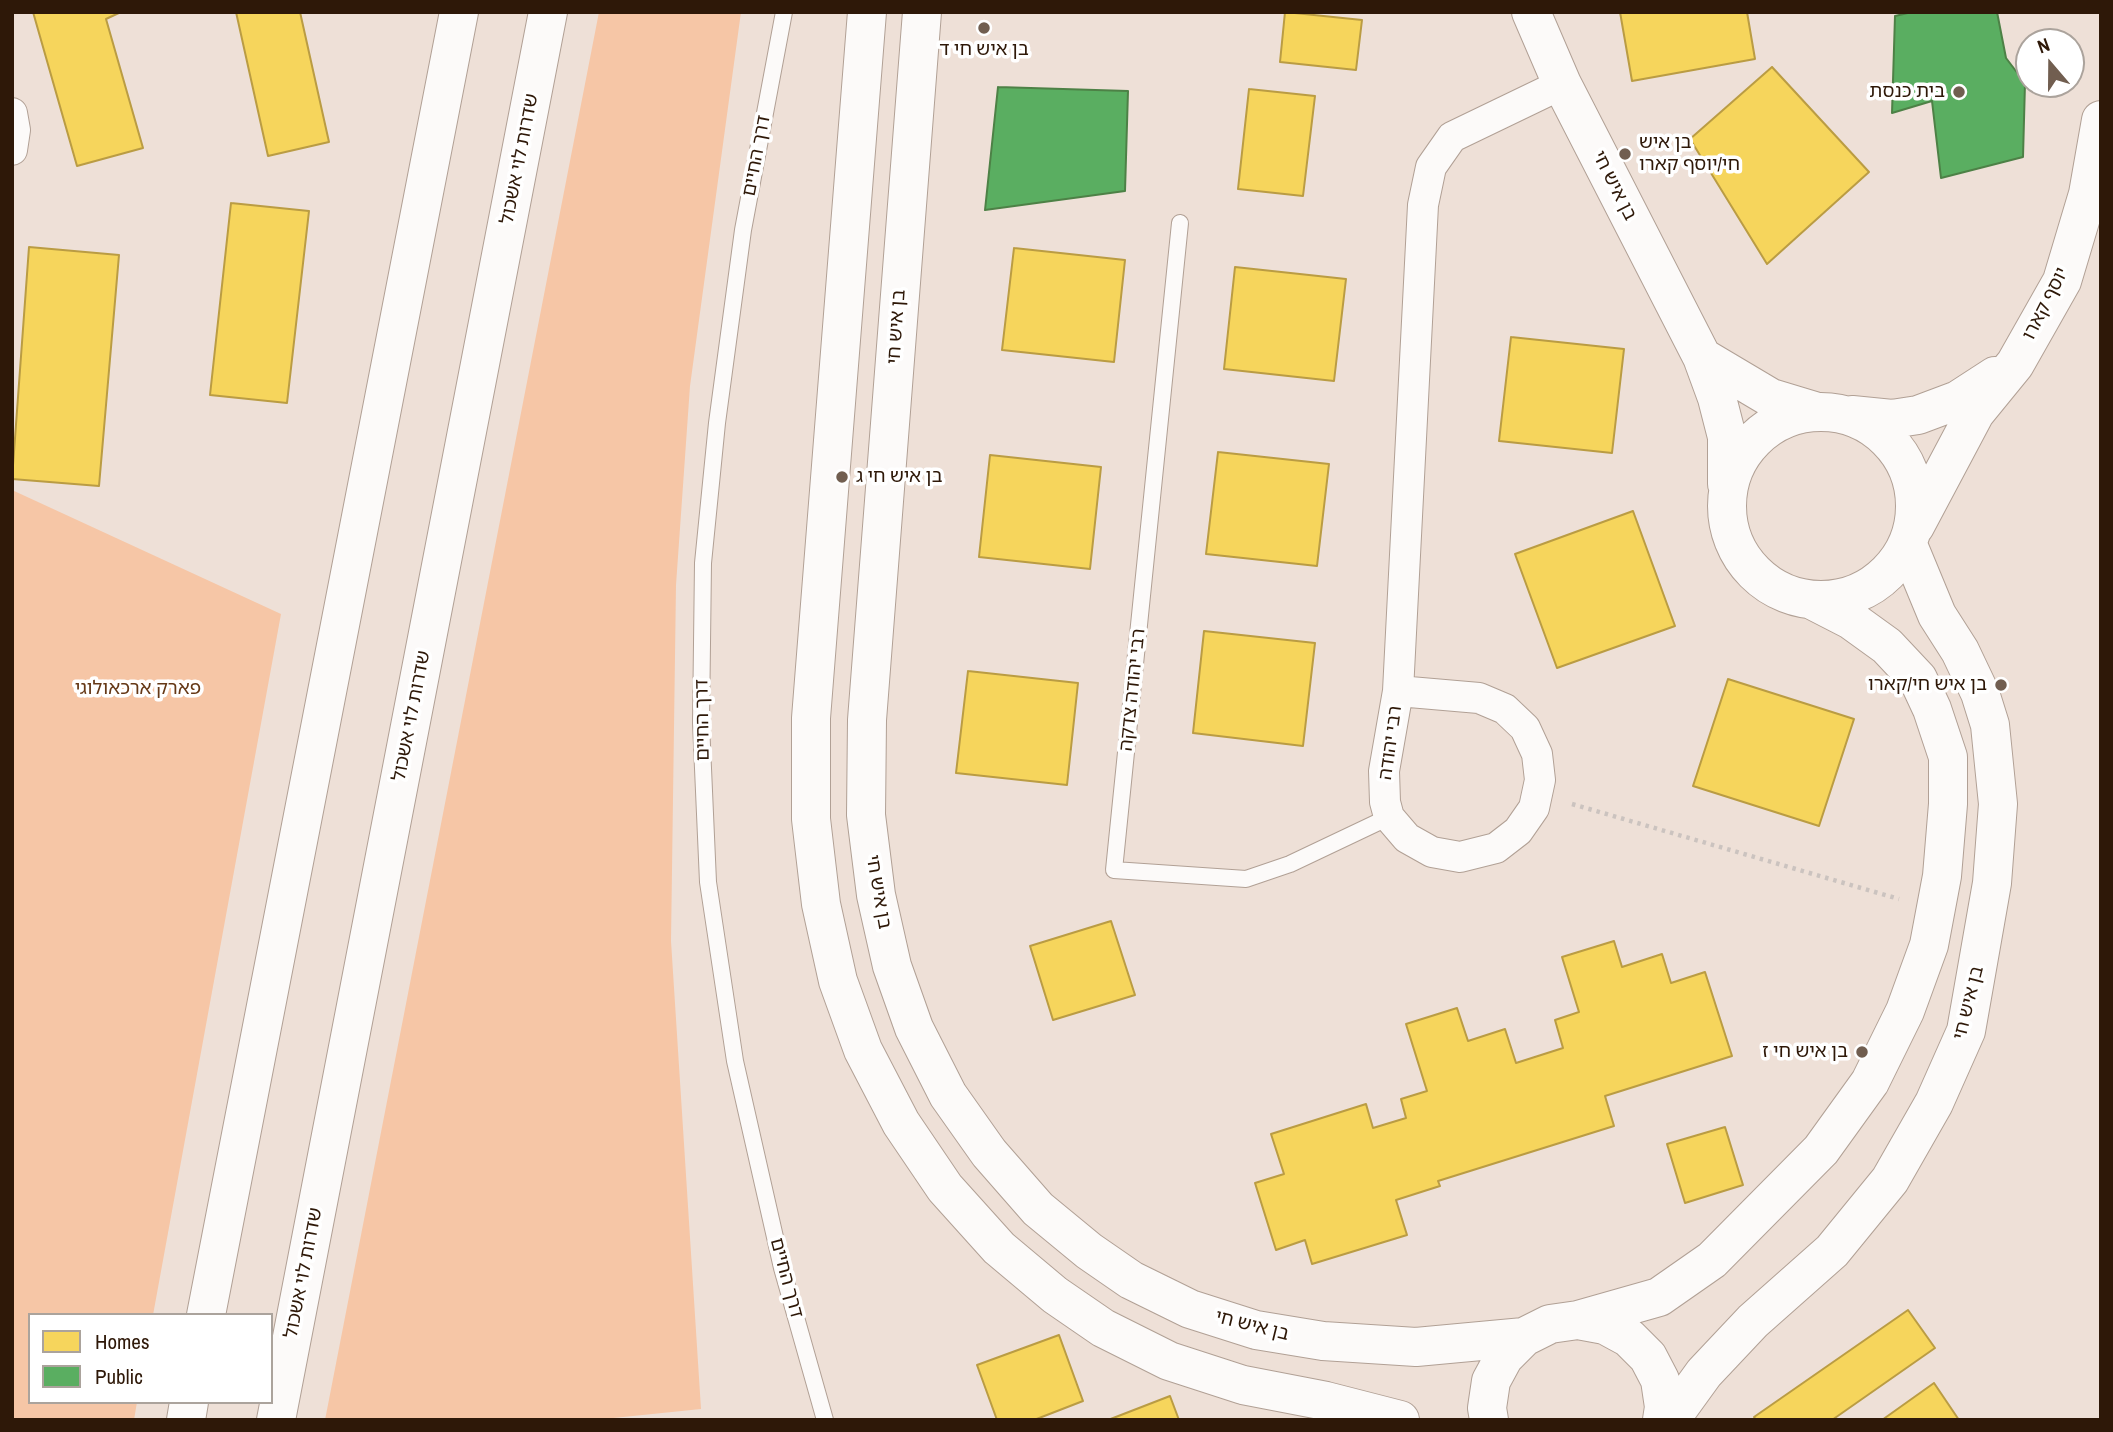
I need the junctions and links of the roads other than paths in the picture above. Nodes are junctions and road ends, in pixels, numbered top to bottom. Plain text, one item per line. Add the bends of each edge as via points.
1 (459, 12) edge
2 (548, 12) edge
3 (784, 12) edge
4 (867, 12) edge
5 (922, 12) edge
6 (1531, 12) edge
7 (1562, 84) junction
8 (12, 113) edge
9 (2101, 120) edge
10 (12, 150) edge
11 (1180, 223) dead end
12 (1702, 357) junction
13 (2015, 363) junction
14 (1831, 413) junction
15 (1727, 486) junction
16 (1910, 537) junction
17 (1814, 601) junction
18 (1398, 691) junction
19 (1389, 817) junction
20 (206, 1313) edge
21 (1578, 1320) junction
22 (1524, 1337) junction
23 (276, 1420) edge
24 (825, 1420) edge
25 (1400, 1420) edge
26 (1489, 1420) edge
27 (1662, 1420) edge
28 (1671, 1420) edge

1 - 20 street
2 - 23 street, שדרות לוי אשכול
3 - 24 lane, דרך החיים via 743,230 717,424 703,563 701,723 708,882 735,1061 782,1268
4 - 25 street via 811,718 811,806 821,904 838,981 863,1050 901,1123 945,1188 999,1248 1055,1295 1103,1328 1169,1361 1243,1385
5 - 22 street, בן איש חי via 867,720 866,815 876,895 892,966 914,1028 948,1095 989,1153 1038,1209 1131,1280 1190,1310 1256,1330 1323,1341 1416,1347
6 - 7 street, בן איש חי
7 - 12 street, בן איש חי
7 - 18 street via 1452,137 1431,167 1423,205
8 - 10 street
9 - 13 street, יוסף קארו via 2088,194 2062,281
11 - 19 lane, רבי יהודה צדקה via 1114,870 1246,879 1290,864
12 - 14 street via 1771,398
12 - 15 street, בן איש חי via 1727,437
13 - 14 street, יוסף קארו via 1958,400 1918,415 1892,419
13 - 16 street, יוסף קארו via 1975,413
14 - 15 street via 1784,418 1758,435 1738,458
14 - 16 street via 1881,433 1895,446 1910,472 1916,500
15 - 17 street via 1726,518 1735,550 1755,575 1783,593
16 - 17 street via 1892,569 1870,587 1843,598
16 - 28 street, בן איש חי via 1937,615 1960,650 1990,725 1998,804 1995,843 1966,1031 1934,1103 1890,1180 1832,1251 1753,1321 1704,1373
17 - 21 street via 1887,646 1918,679 1932,709 1948,757 1948,804 1929,945 1905,1012 1870,1082 1821,1150 1701,1268 1659,1297
18 - 19 street, רבי יהודה via 1384,771
18 - 19 street, רבי יהודה via 1479,698 1505,709 1525,728 1537,754 1540,780 1534,808 1518,831 1496,848 1460,857 1424,848
21 - 22 street via 1550,1324
21 - 27 street via 1605,1325 1629,1338 1648,1357 1660,1380
22 - 26 street via 1504,1357 1492,1381

